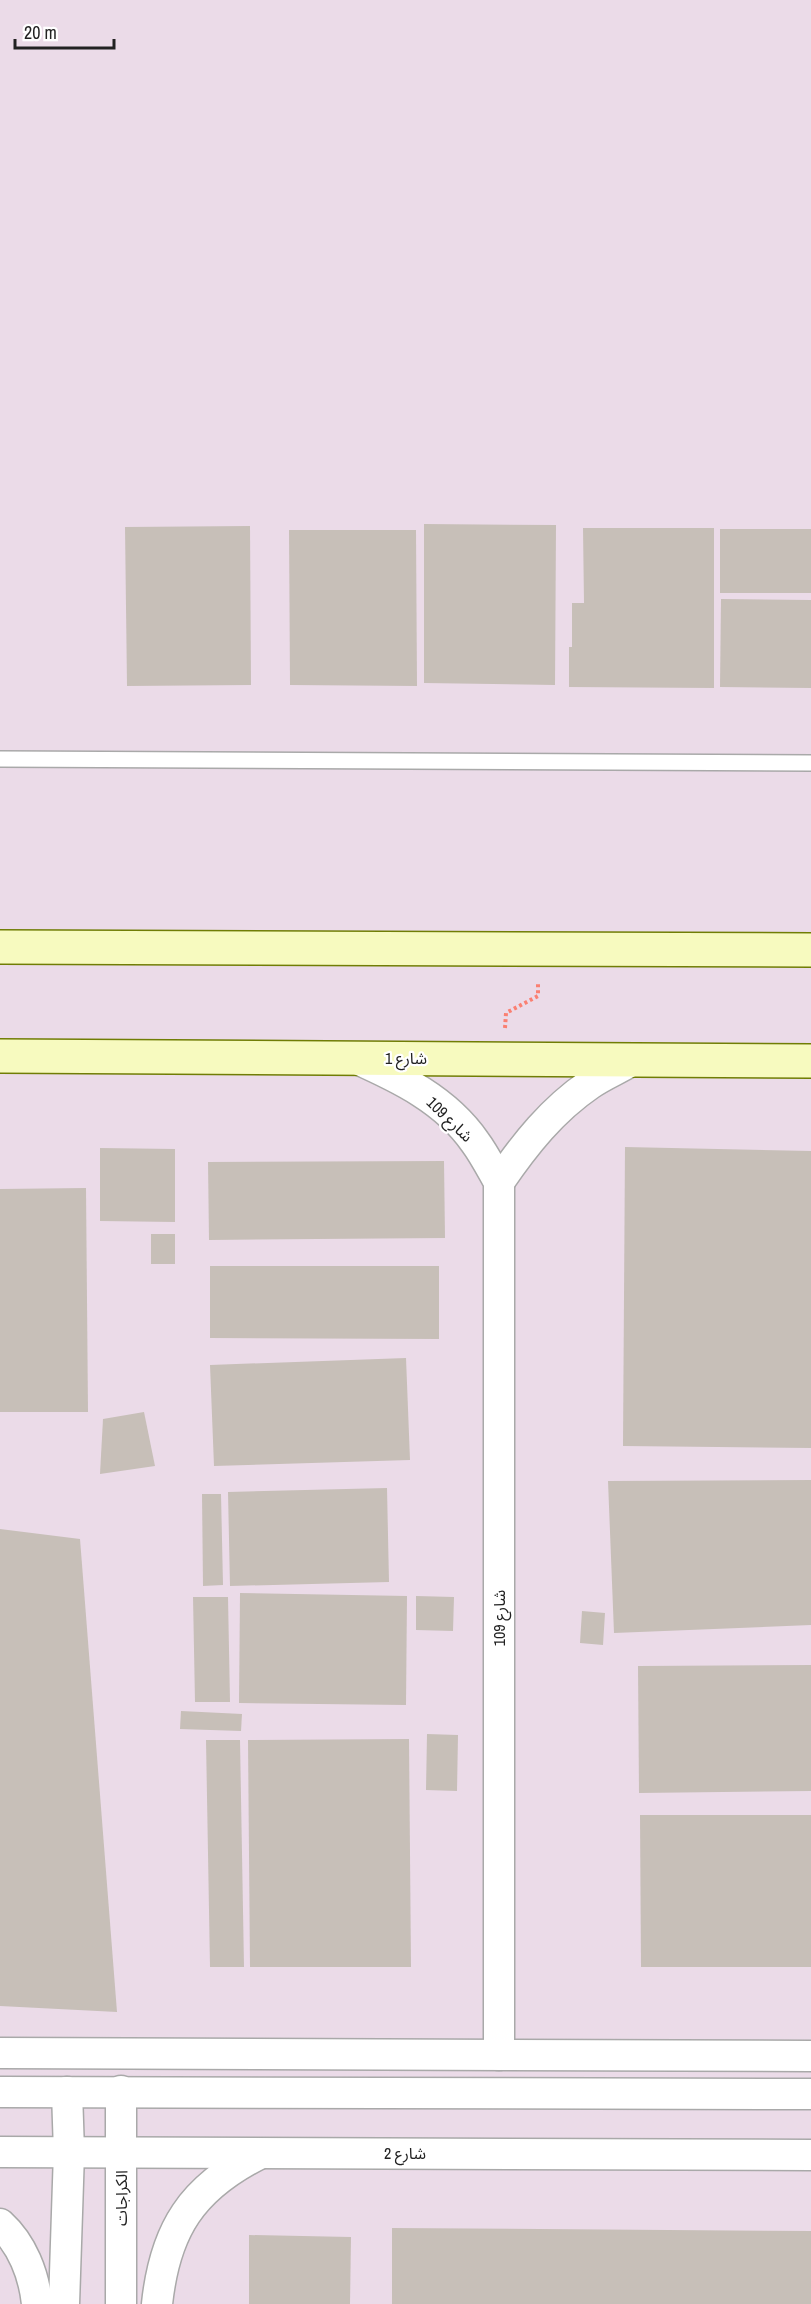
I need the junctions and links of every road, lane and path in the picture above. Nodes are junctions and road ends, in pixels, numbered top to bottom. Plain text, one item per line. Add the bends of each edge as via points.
1 (0, 759) edge
2 (811, 763) edge
3 (0, 947) edge
4 (538, 949) junction
5 (811, 950) edge
6 (0, 1056) edge
7 (354, 1058) junction
8 (505, 1059) junction
9 (631, 1061) junction
10 (811, 1061) edge
11 (499, 1182) junction
12 (0, 2053) edge
13 (499, 2055) junction
14 (811, 2056) edge
15 (121, 2091) junction
16 (0, 2092) edge
17 (67, 2092) junction
18 (811, 2094) edge
19 (0, 2152) edge
20 (69, 2152) junction
21 (121, 2152) junction
22 (263, 2152) junction
23 (811, 2155) edge
24 (0, 2224) edge
25 (37, 2304) edge
26 (64, 2304) edge
27 (121, 2304) edge
28 (157, 2304) edge

1 - 2 lane
3 - 4 street
4 - 5 street
4 - 8 path via 538,996 506,1013
6 - 7 street, شارع 1
7 - 8 street, شارع 1
7 - 11 street, شارع 109 via 401,1079 441,1106 474,1140
8 - 9 street, شارع 1
9 - 10 street, شارع 1
9 - 11 street via 591,1083 555,1111 525,1144
11 - 13 street, شارع 109
12 - 13 street
13 - 14 street
15 - 17 street
15 - 18 street
15 - 21 street, الكراجات
16 - 17 street
17 - 20 street
19 - 20 street, شارع 2
20 - 21 street, شارع 2
20 - 26 street
21 - 22 street, شارع 2
21 - 27 street, الكراجات
22 - 23 street, شارع 2
22 - 28 street via 233,2167 193,2203 168,2248
24 - 25 street via 13,2236 27,2264

